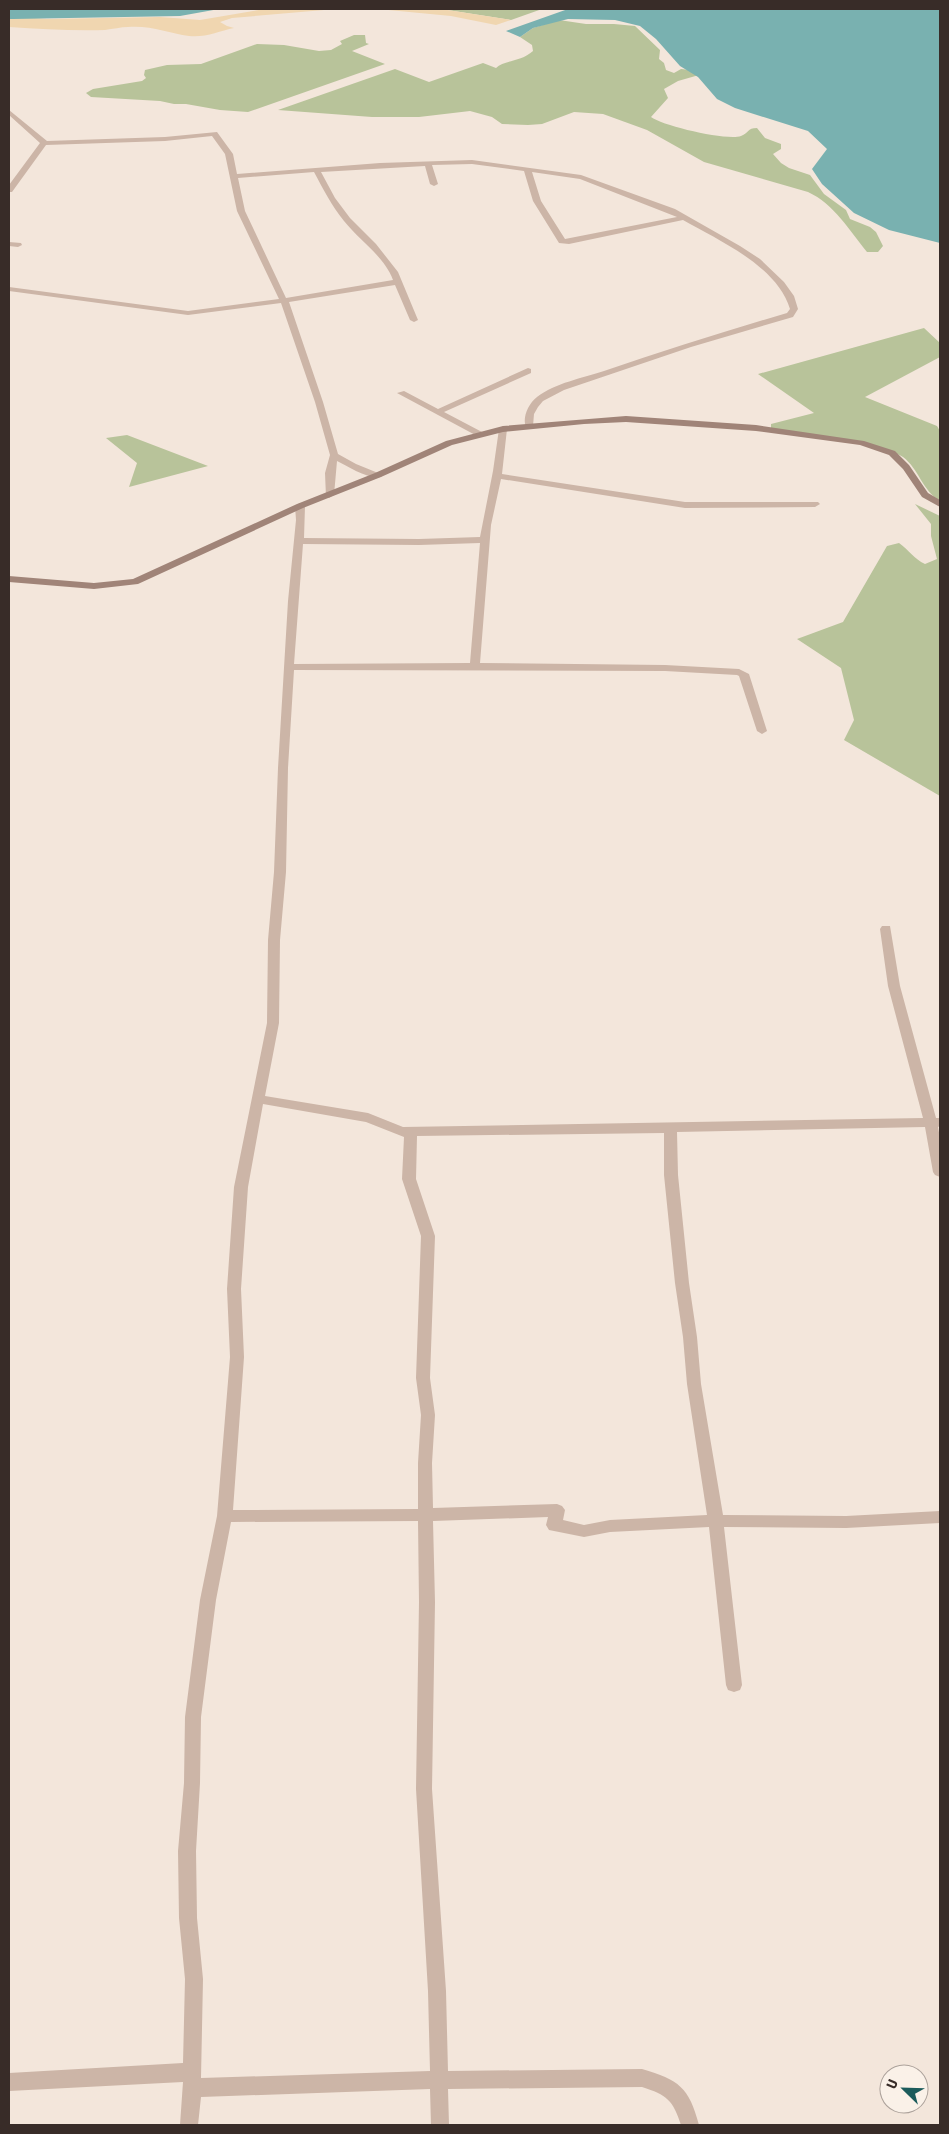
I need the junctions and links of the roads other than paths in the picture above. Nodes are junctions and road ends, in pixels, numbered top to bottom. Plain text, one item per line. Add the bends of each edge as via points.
1 (9, 112) edge
2 (44, 143) junction
3 (428, 163) junction
4 (527, 169) junction
5 (316, 170) junction
6 (234, 176) junction
7 (434, 184) dead end
8 (9, 190) edge
9 (684, 218) junction
10 (9, 244) edge
11 (18, 245) dead end
12 (398, 282) junction
13 (9, 289) edge
14 (284, 301) junction
15 (414, 320) dead end
16 (528, 371) dead end
17 (401, 392) dead end
18 (438, 412) junction
19 (529, 426) junction
20 (503, 429) junction
21 (479, 434) junction
22 (334, 455) junction
23 (378, 475) junction
24 (497, 476) junction
25 (329, 495) junction
26 (815, 504) dead end
27 (940, 504) edge
28 (300, 506) junction
29 (484, 540) junction
30 (299, 541) junction
31 (9, 579) edge
32 (475, 666) junction
33 (289, 667) junction
34 (762, 730) dead end
35 (886, 929) dead end
36 (258, 1099) junction
37 (936, 1122) edge
38 (670, 1128) junction
39 (402, 1132) junction
40 (940, 1172) edge
41 (426, 1514) junction
42 (225, 1516) junction
43 (940, 1517) edge
44 (716, 1521) junction
45 (734, 1685) dead end
46 (192, 2080) junction
47 (438, 2080) junction
48 (9, 2082) edge
49 (189, 2125) edge
50 (440, 2125) edge
51 (690, 2125) edge

1 - 2 street
2 - 6 street via 214,134 229,154
2 - 8 street
3 - 4 street via 472,162
3 - 5 street
3 - 7 street
4 - 9 street via 593,181 667,208
4 - 9 street via 537,201 562,241
5 - 6 street
5 - 12 street via 347,220 373,246
6 - 14 street via 241,211
9 - 19 street via 762,266 790,296 793,312 561,388 534,406
10 - 11 street
12 - 14 street
12 - 15 street
13 - 14 street via 180,313
14 - 22 street
16 - 18 street
17 - 18 street
18 - 21 street
19 - 20 main road
19 - 27 main road via 626,419 756,428 843,439 892,453 925,495
20 - 21 main road
20 - 24 street
21 - 23 main road via 449,443
22 - 23 street
22 - 25 street
23 - 25 main road
24 - 26 street via 685,505
24 - 29 street
25 - 28 main road
28 - 30 street
28 - 31 main road via 136,582 86,586
29 - 30 street
29 - 32 street
30 - 33 street
32 - 33 street
32 - 34 street via 739,672 744,674
33 - 36 street via 274,940 273,1023
35 - 37 street via 894,986
36 - 39 street via 368,1118
36 - 42 street via 241,1187 236,1249 237,1358
37 - 38 street
37 - 40 street
38 - 39 street
38 - 44 street via 671,1175 682,1283
39 - 41 street via 410,1133 409,1179 428,1236 423,1378 428,1415
41 - 42 street
41 - 44 street via 558,1510 554,1525 584,1530
41 - 47 street via 424,1789 435,1935
42 - 46 street via 208,1600 193,1717 187,1887 194,1979
43 - 44 street via 846,1522
44 - 45 street
46 - 47 street
46 - 48 street
46 - 49 street
47 - 50 street
47 - 51 street via 642,2078 668,2086 683,2101

